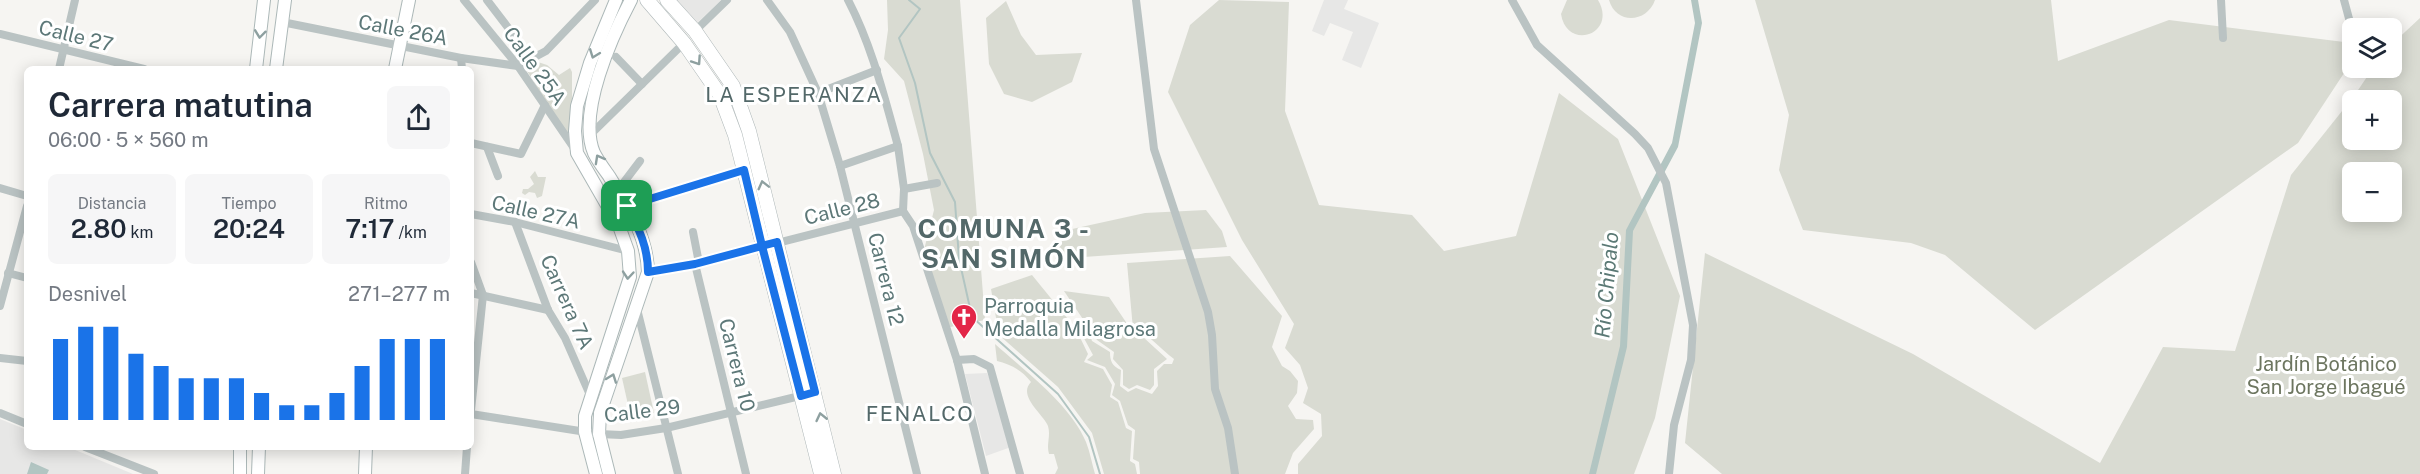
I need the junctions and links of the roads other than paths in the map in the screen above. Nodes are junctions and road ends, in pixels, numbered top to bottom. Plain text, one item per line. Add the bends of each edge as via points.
1 (75, 0) edge
2 (264, 0) edge
3 (285, 0) edge
4 (409, 0) edge
5 (464, 0) edge
6 (487, 0) edge
7 (595, 0) edge
8 (616, 0) edge
9 (631, 0) edge
10 (647, 0) edge
11 (668, 0) edge
12 (727, 0) edge
13 (767, 0) edge
14 (848, 0) edge
15 (1136, 0) edge
16 (1512, 0) edge
17 (2221, 0) edge
18 (2344, 0) edge
19 (2349, 18) edge
20 (282, 22) junction
21 (695, 31) junction
22 (0, 34) edge
23 (2223, 38) dead end
24 (684, 43) junction
25 (399, 46) junction
26 (63, 50) junction
27 (616, 57) dead end
28 (461, 58) junction
29 (532, 59) junction
30 (60, 66) edge
31 (131, 66) edge
32 (256, 66) edge
33 (276, 66) edge
34 (396, 66) edge
35 (462, 66) edge
36 (518, 66) junction
37 (877, 70) junction
38 (642, 84) junction
39 (818, 93) junction
40 (545, 105) junction
41 (590, 135) junction
42 (474, 144) edge
43 (898, 146) junction
44 (487, 147) junction
45 (577, 153) junction
46 (640, 161) dead end
47 (840, 166) junction
48 (744, 170) junction
49 (498, 176) dead end
50 (937, 183) dead end
51 (0, 188) edge
52 (904, 189) junction
53 (618, 190) junction
54 (24, 195) edge
55 (627, 206) junction
56 (903, 210) junction
57 (474, 215) edge
58 (24, 217) edge
59 (515, 222) junction
60 (855, 224) junction
61 (693, 232) dead end
62 (777, 242) junction
63 (762, 246) junction
64 (628, 251) junction
65 (697, 264) junction
66 (474, 270) edge
67 (648, 272) junction
68 (8, 273) junction
69 (24, 277) edge
70 (474, 294) edge
71 (483, 295) junction
72 (0, 306) edge
73 (637, 308) junction
74 (548, 310) junction
75 (0, 358) edge
76 (957, 360) junction
77 (24, 361) edge
78 (474, 383) edge
79 (815, 392) junction
80 (590, 395) junction
81 (801, 396) junction
82 (0, 413) edge
83 (474, 413) edge
84 (732, 413) junction
85 (24, 423) edge
86 (666, 428) junction
87 (585, 432) junction
88 (599, 434) junction
89 (93, 450) edge
90 (240, 450) edge
91 (259, 450) edge
92 (366, 450) edge
93 (467, 450) edge
94 (154, 474) edge
95 (240, 474) edge
96 (258, 474) edge
97 (365, 474) edge
98 (465, 474) edge
99 (596, 474) edge
100 (609, 474) edge
101 (678, 474) edge
102 (746, 474) edge
103 (821, 474) edge
104 (834, 474) edge
105 (917, 474) edge
106 (985, 474) edge
107 (1020, 474) edge
108 (1235, 474) edge
109 (1669, 474) edge

1 - 26 street
2 -> 32 main road
3 - 20 main road
4 - 25 main road
5 - 36 street, Calle 25A
6 - 29 street, Calle 25A
7 - 29 street via 546,51
8 -> 45 main road via 577,106
9 - 41 main road via 601,71
10 - 24 main road
11 - 21 main road
12 - 21 street
13 - 39 street, Carrera 12 via 790,32
14 - 37 street
15 - 108 street via 1154,149 1208,312 1215,389 1228,428
16 - 109 street via 1537,45 1648,148 1666,183 1693,325 1691,360 1674,425
17 - 23 street
18 - 19 street
20 - 25 street, Calle 26A
20 - 33 main road
62 -> 21 main road via 749,131 733,86
22 - 26 street, Calle 27
24 - 38 street
24 -> 48 main road via 720,95
25 - 28 street, Calle 26A
25 - 34 main road
26 - 30 street
26 - 31 street, Calle 27
27 - 38 street
28 - 35 street
28 - 36 street, Calle 26A
29 - 36 street
36 - 40 street, Calle 25A
37 - 39 street
37 - 43 street
38 - 41 street
39 - 47 street, Carrera 12
40 - 44 street via 521,154
40 - 45 street, Calle 25A
53 -> 41 main road via 594,153
42 - 44 street
43 - 47 street
43 - 52 street
44 - 49 street
45 - 64 main road via 619,226
46 - 53 street
47 - 60 street, Carrera 12
48 - 55 street
48 - 63 main road
50 - 52 street
51 - 54 street
52 - 56 street
53 - 55 main road
55 - 67 main road via 643,236
56 - 60 street, Calle 28
56 - 76 street via 913,226
57 - 59 street, Calle 27A
58 - 68 street
59 - 64 street, Calle 27A
59 - 74 street, Carrera 7A
60 - 62 street, Calle 28
60 - 105 street, Carrera 12
61 - 65 street, Carrera 10
62 - 63 street, Calle 28
62 - 79 main road
63 - 65 street, Calle 28
63 - 81 main road
64 -> 80 main road via 630,277
65 - 67 street, Calle 28
65 - 84 street, Carrera 10
66 - 71 street
67 - 73 main road
68 - 69 street
68 - 72 street
70 - 71 street
71 - 74 street
71 - 78 street
73 - 86 street
88 -> 73 main road via 600,413
74 - 80 street, Carrera 7A
75 - 77 street
76 - 106 street
76 - 107 street via 974,359 990,367
79 - 81 street, Calle 29
104 -> 79 main road
80 - 87 main road
81 - 84 street, Calle 29
81 - 103 main road
82 - 85 street
83 - 87 street, Calle 29
84 - 86 street, Calle 29
84 - 102 street, Carrera 10
86 - 88 street, Calle 29
86 - 101 street
87 - 88 street, Calle 29
87 - 99 main road
88 - 100 main road
89 - 94 street
90 - 95 main road
91 - 96 main road
92 - 97 main road
93 - 98 street

